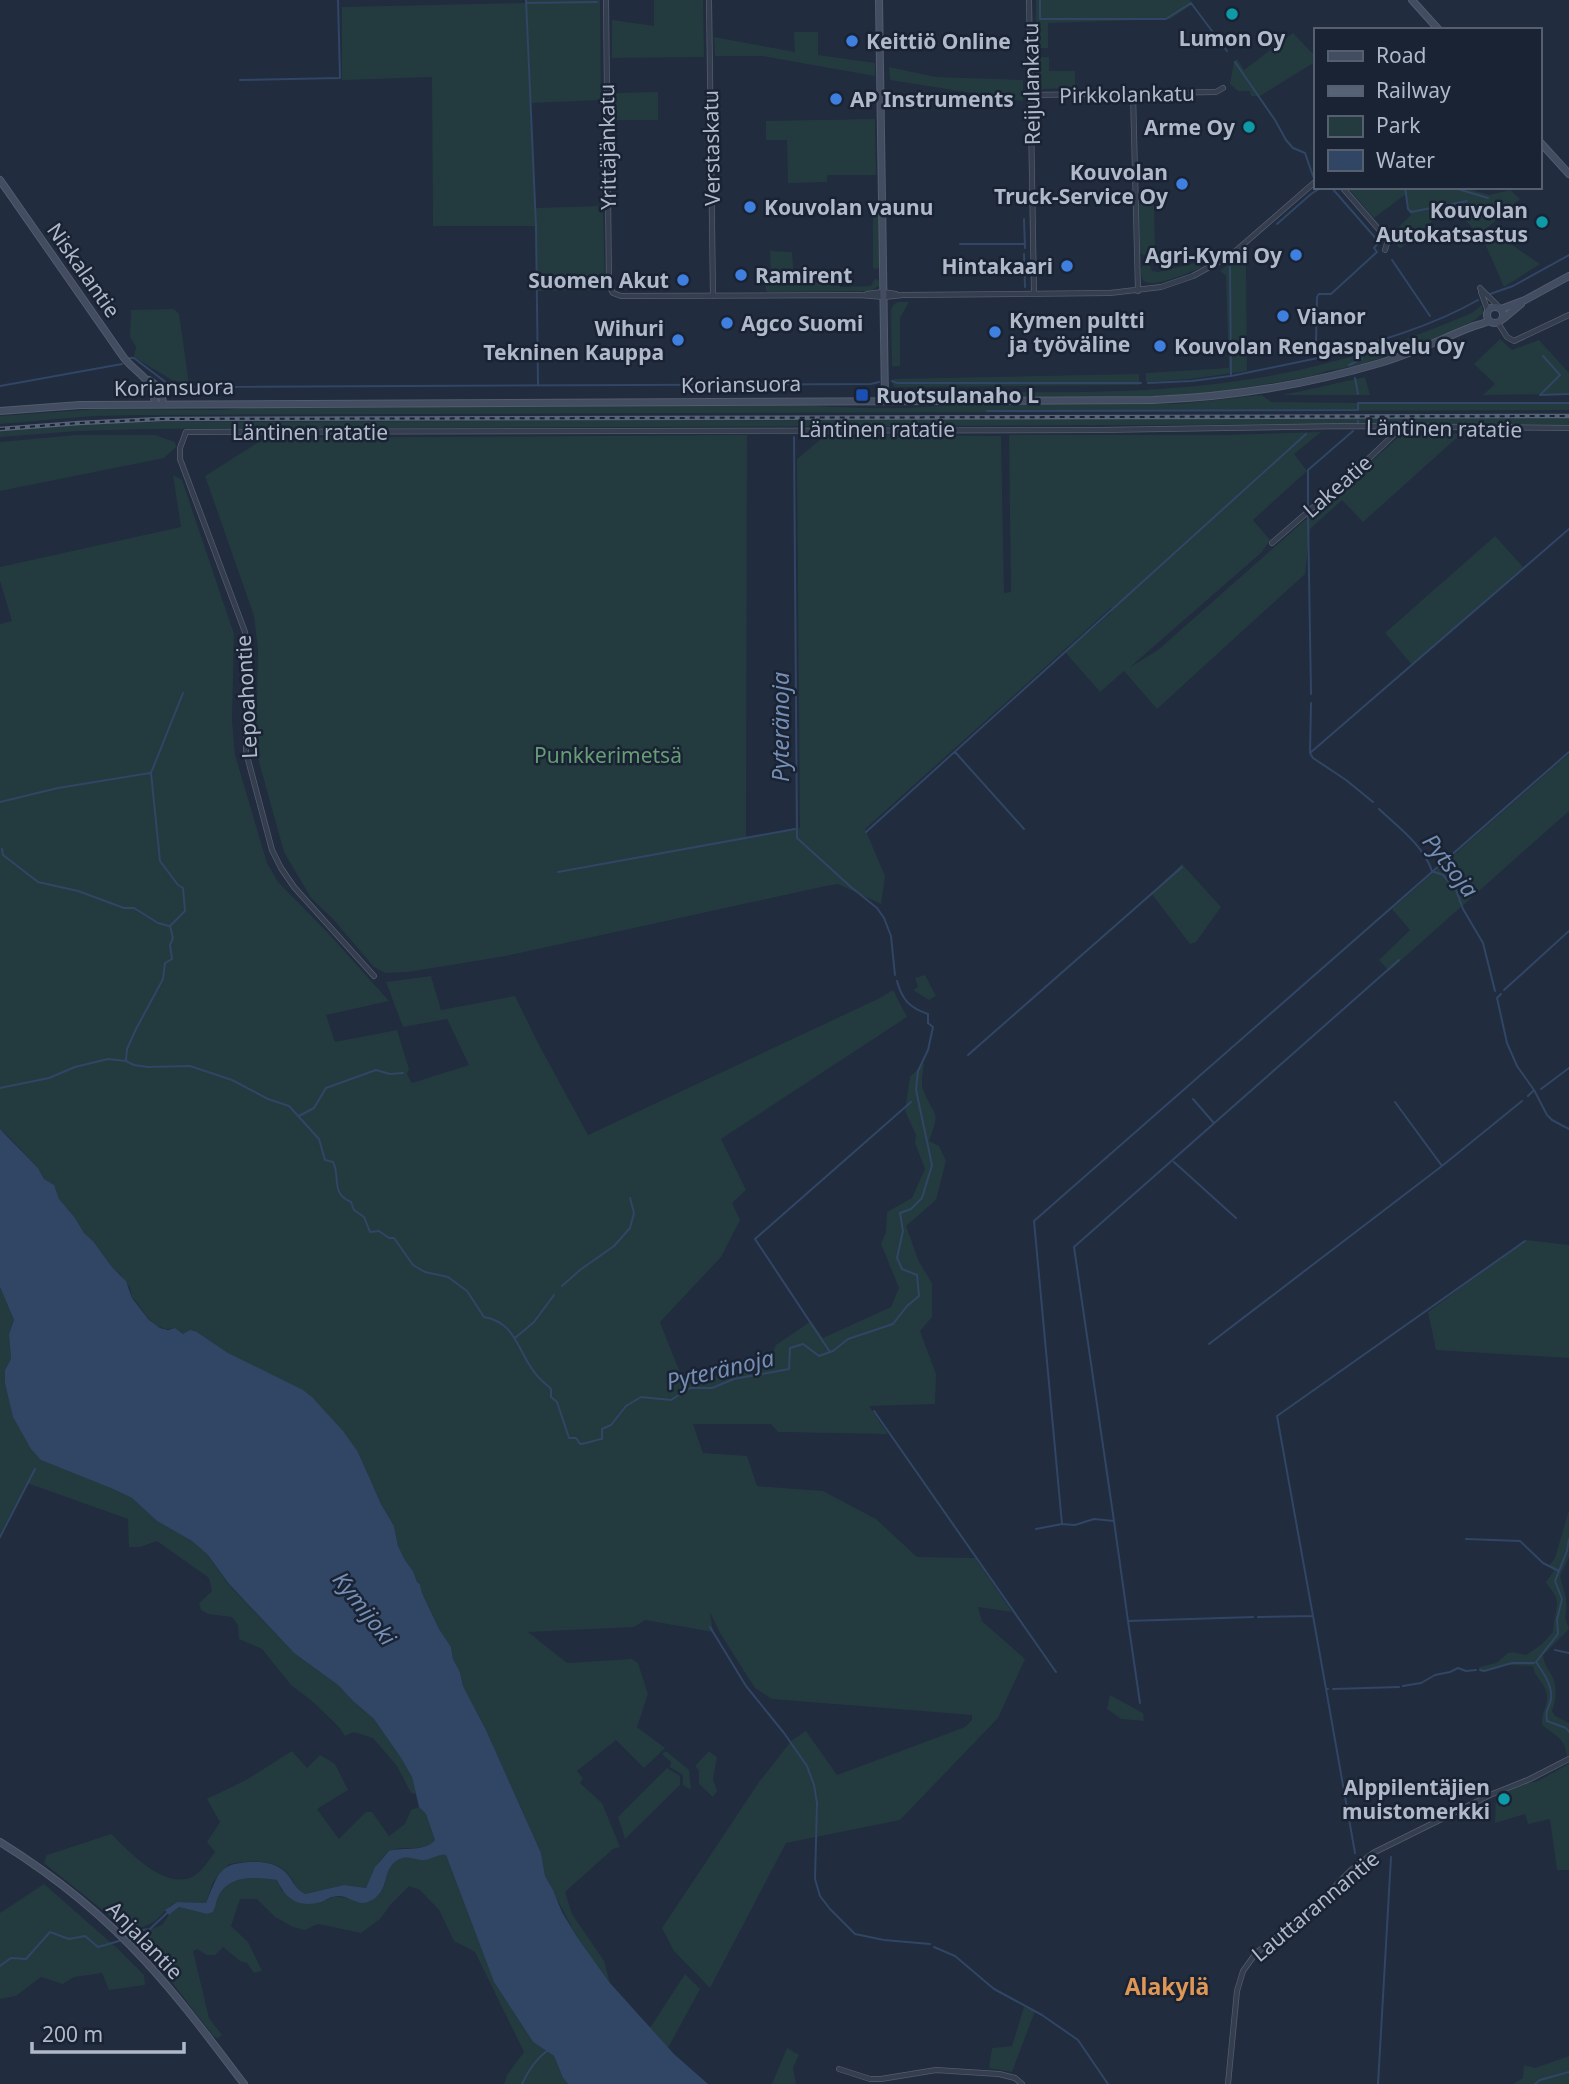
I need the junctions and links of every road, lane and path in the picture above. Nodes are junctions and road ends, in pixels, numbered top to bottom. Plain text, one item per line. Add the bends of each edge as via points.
1 (606, 0) edge
2 (709, 0) edge
3 (879, 0) edge
4 (1029, 0) edge
5 (1412, 0) edge
6 (1437, 28) edge
7 (1223, 89) dead end
8 (1133, 93) junction
9 (1031, 95) junction
10 (1541, 144) edge
11 (1569, 174) edge
12 (0, 180) edge
13 (1314, 183) edge
14 (1344, 189) edge
15 (1385, 250) dead end
16 (1569, 276) edge
17 (1138, 291) junction
18 (1034, 294) junction
19 (883, 295) junction
20 (713, 296) junction
21 (1525, 300) junction
22 (1500, 308) junction
23 (1488, 312) junction
24 (1569, 316) edge
25 (1489, 321) junction
26 (1501, 321) junction
27 (1472, 326) junction
28 (143, 376) junction
29 (885, 401) junction
30 (155, 404) junction
31 (163, 404) junction
32 (0, 411) edge
33 (1401, 428) junction
34 (1569, 428) edge
35 (186, 432) joint
36 (1272, 543) dead end
37 (374, 976) dead end
38 (1569, 1759) edge
39 (0, 1842) edge
40 (839, 2069) dead end
41 (244, 2084) edge
42 (1022, 2084) edge
43 (1228, 2084) edge

1 - 20 street, Yrittäjänkatu via 609,286 621,296
2 - 20 street, Verstaskatu
3 - 19 main road
4 - 9 street, Reijulankatu
5 - 6 main road
7 - 8 street, Pirkkolankatu
8 - 9 street, Pirkkolankatu
8 - 17 street
9 - 18 street, Reijulankatu
10 - 11 main road
12 - 28 main road, Niskalantie via 124,358
13 - 17 street via 1216,265
14 - 15 street via 1388,240
16 - 21 main road
17 - 18 street
18 - 19 street
19 - 20 street
19 - 29 main road
21 - 22 main road
21 - 26 main road
22 - 23 main road
22 - 23 street via 1480,288
22 - 26 main road
23 - 25 main road
23 - 27 main road, Koriansuora
24 - 26 street via 1516,341 1507,337
25 - 26 main road
25 - 27 main road, Koriansuora
27 - 29 main road, Koriansuora via 1381,363 1221,396
28 - 30 main road, Niskalantie via 153,389
28 - 31 main road, Niskalantie via 159,388
29 - 31 main road, Koriansuora
30 - 31 main road, Koriansuora
30 - 32 main road, Koriansuora
33 - 34 street, Läntinen ratatie
33 - 35 street, Läntinen ratatie
33 - 36 street, Lakeatie
35 - 37 street, Lepoahontie via 179,453 182,466 245,632 246,752 272,850 294,887
38 - 43 street, Lauttarannantie via 1373,1853 1310,1912 1256,1953 1243,1971 1237,1991
39 - 41 main road, Anjalantie via 69,1891 130,1945
40 - 42 street via 881,2079 927,2070 999,2074

